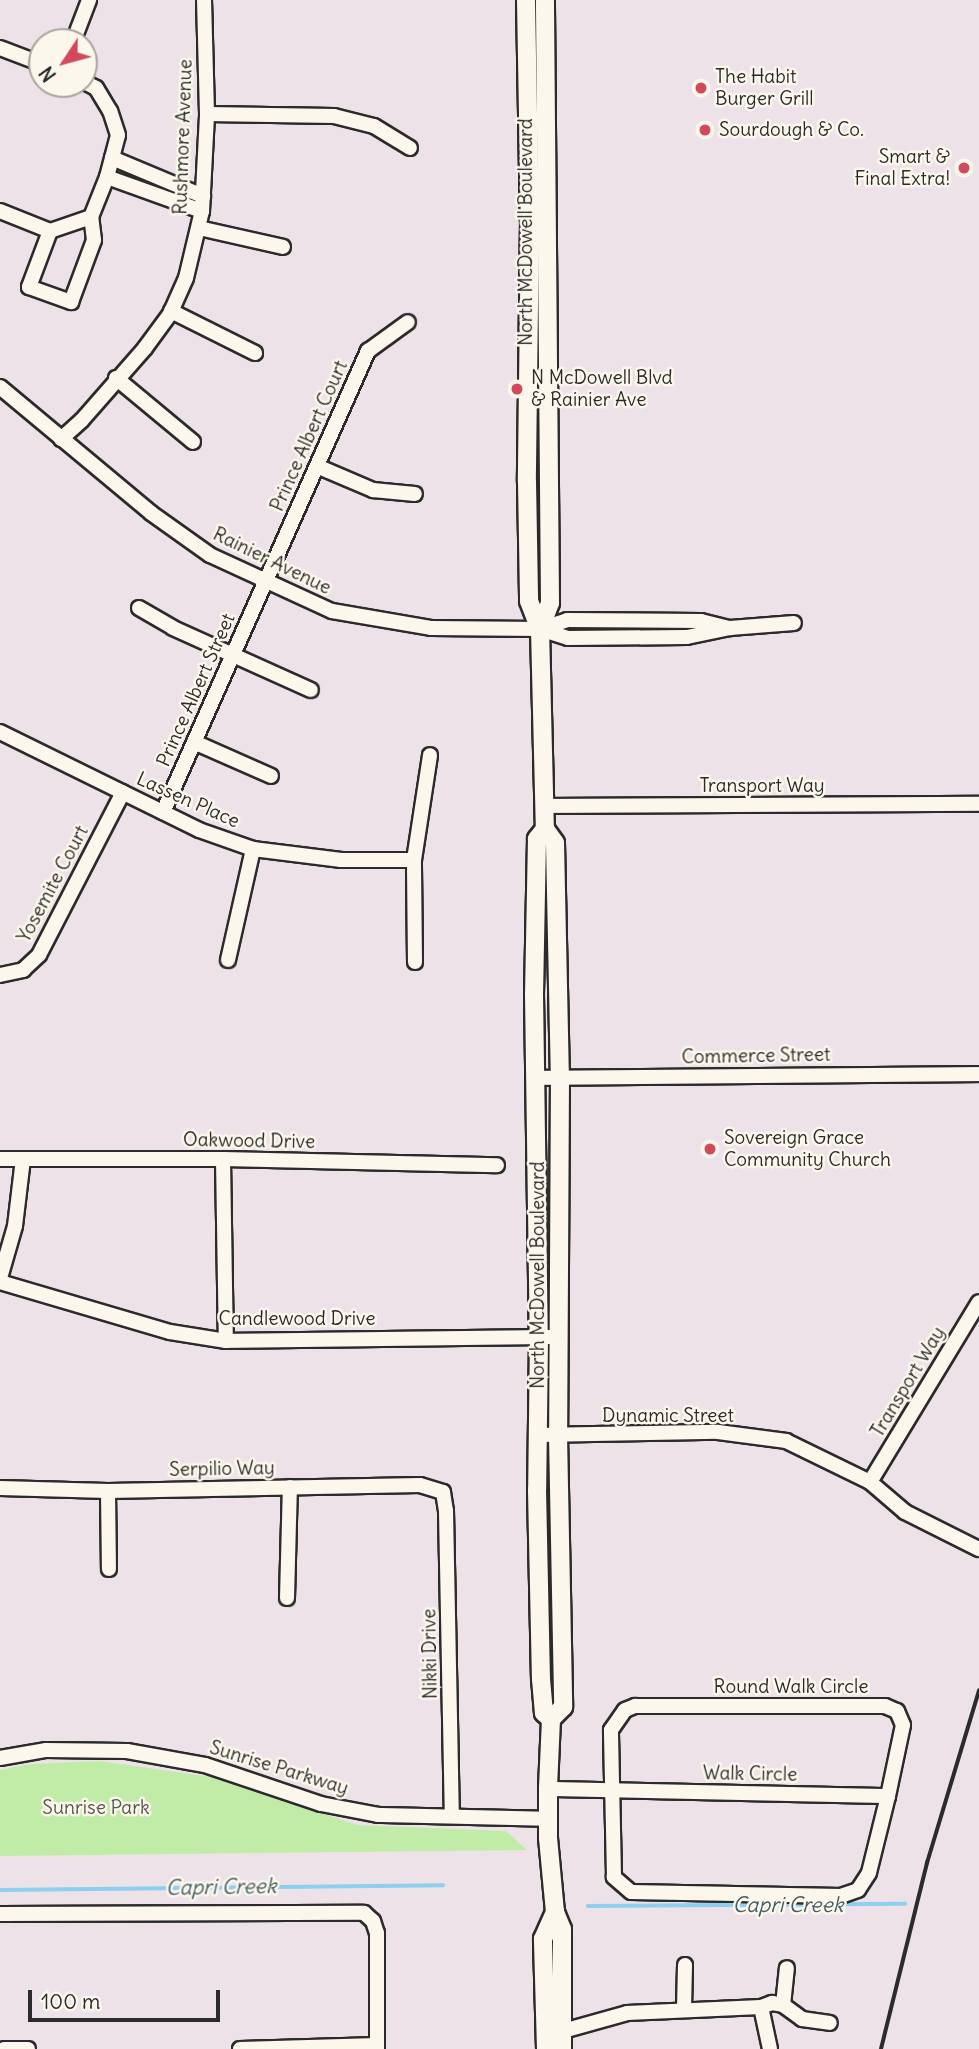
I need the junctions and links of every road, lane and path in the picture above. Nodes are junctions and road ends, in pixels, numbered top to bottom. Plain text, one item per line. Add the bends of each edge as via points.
1 (89, 0) edge
2 (204, 0) edge
3 (526, 0) edge
4 (545, 0) edge
5 (78, 28) edge
6 (0, 48) edge
7 (28, 59) edge
8 (98, 91) edge
9 (206, 114) junction
10 (410, 148) dead end
11 (112, 158) junction
12 (107, 177) junction
13 (203, 204) junction
14 (0, 211) edge
15 (91, 217) junction
16 (199, 228) junction
17 (50, 231) junction
18 (283, 247) dead end
19 (171, 311) junction
20 (408, 322) dead end
21 (255, 353) dead end
22 (116, 378) junction
23 (0, 387) edge
24 (61, 439) junction
25 (193, 442) dead end
26 (319, 467) junction
27 (415, 494) dead end
28 (264, 582) junction
29 (139, 608) dead end
30 (794, 623) dead end
31 (540, 629) junction
32 (232, 656) junction
33 (311, 690) dead end
34 (0, 732) edge
35 (194, 742) junction
36 (430, 755) dead end
37 (271, 776) dead end
38 (123, 792) junction
39 (979, 804) edge
40 (545, 806) junction
41 (163, 812) junction
42 (545, 830) junction
43 (253, 849) junction
44 (414, 860) junction
45 (228, 960) dead end
46 (415, 962) dead end
47 (0, 975) edge
48 (979, 1074) edge
49 (560, 1077) junction
50 (534, 1078) junction
51 (0, 1159) edge
52 (23, 1159) junction
53 (223, 1159) junction
54 (497, 1166) dead end
55 (0, 1280) edge
56 (979, 1302) edge
57 (539, 1337) junction
58 (560, 1337) junction
59 (226, 1341) junction
60 (538, 1435) junction
61 (558, 1435) junction
62 (870, 1482) junction
63 (290, 1487) junction
64 (0, 1488) edge
65 (108, 1491) junction
66 (443, 1492) joint
67 (979, 1549) edge
68 (108, 1569) dead end
69 (287, 1598) dead end
70 (551, 1718) junction
71 (0, 1758) edge
72 (548, 1789) junction
73 (611, 1791) junction
74 (888, 1796) junction
75 (453, 1816) junction
76 (549, 1819) junction
77 (555, 1912) junction
78 (0, 1914) edge
79 (685, 1965) dead end
80 (787, 1968) dead end
81 (783, 2005) junction
82 (761, 2007) junction
83 (684, 2009) junction
84 (830, 2023) dead end
85 (562, 2040) edge
86 (377, 2047) edge
87 (272, 2048) edge
88 (4, 2049) edge
89 (27, 2049) edge
90 (240, 2049) edge
91 (546, 2049) edge
92 (770, 2049) edge

1 - 5 street
2 - 9 street, Rushmore Avenue
3 - 31 main road, North McDowell Boulevard via 529,601
4 - 31 main road, North McDowell Boulevard via 550,603
6 - 7 street
8 - 11 street via 118,135
9 - 10 street via 334,116 374,126
9 - 13 street, Rushmore Avenue
11 - 12 street
11 - 13 street
12 - 13 street
12 - 15 street
13 - 16 street, Rushmore Avenue
14 - 17 street
15 - 17 street
15 - 17 street via 94,240 71,302 29,287
16 - 18 street
16 - 19 street, Rushmore Avenue via 186,278
19 - 21 street
19 - 22 street, Rushmore Avenue
20 - 26 street, Prince Albert Court via 368,351
22 - 24 street, Rushmore Avenue
22 - 25 street
23 - 24 street, Rainier Avenue
24 - 28 street, Rainier Avenue via 210,555
26 - 27 street via 373,490
26 - 28 street, Prince Albert Court
28 - 31 street, Rainier Avenue via 332,611 430,628
28 - 32 street, Prince Albert Street
29 - 32 street
30 - 31 street, Rainier Avenue via 687,637 568,638
31 - 40 main road, North McDowell Boulevard
32 - 33 street
32 - 35 street, Prince Albert Street
34 - 38 street, Lassen Place
35 - 37 street
35 - 41 street, Prince Albert Street
36 - 44 street
38 - 41 street, Lassen Place
38 - 47 street, Yosemite Court via 39,955 23,970
39 - 40 street, Transport Way
40 - 42 main road, North McDowell Boulevard
41 - 43 street, Lassen Place
42 - 49 main road, North McDowell Boulevard via 555,843
42 - 50 main road, North McDowell Boulevard via 537,839
43 - 44 street, Lassen Place via 341,860
43 - 45 street
44 - 46 street
48 - 49 street, Commerce Street
49 - 50 street, Commerce Street
49 - 58 main road, North McDowell Boulevard
50 - 57 main road, North McDowell Boulevard
51 - 52 street, Oakwood Drive
52 - 53 street, Oakwood Drive
52 - 55 street via 15,1226
53 - 54 street, Oakwood Drive
53 - 59 street
55 - 59 street, Candlewood Drive via 170,1332
56 - 62 street, Transport Way
57 - 58 street, Candlewood Drive
57 - 59 street, Candlewood Drive
57 - 60 main road, North McDowell Boulevard
58 - 61 main road, North McDowell Boulevard
60 - 61 street, Dynamic Street
60 - 70 main road, North McDowell Boulevard via 541,1679 544,1713
61 - 62 street, Dynamic Street via 718,1432 777,1439
61 - 70 main road, North McDowell Boulevard via 563,1707
62 - 67 street, Dynamic Street via 905,1512
63 - 65 street, Serpilio Way
63 - 66 street, Serpilio Way via 420,1485
63 - 69 street
64 - 65 street, Serpilio Way
65 - 68 street
66 - 75 street, Nikki Drive
70 - 72 main road, North McDowell Boulevard
71 - 75 street, Sunrise Parkway via 46,1750 127,1751 205,1765 320,1804 378,1815
72 - 73 street
72 - 76 main road, North McDowell Boulevard
73 - 74 street, Walk Circle
73 - 74 street, Round Walk Circle via 614,1877 631,1892 841,1896 858,1890 869,1872
73 - 74 street, Round Walk Circle via 611,1730 625,1710 635,1706 885,1706 897,1711 903,1725
75 - 76 street, Sunrise Parkway
76 - 77 main road, North McDowell Boulevard
77 - 85 main road, North McDowell Boulevard via 562,1929
77 - 91 main road, North McDowell Boulevard via 543,1939
78 - 86 street via 364,1913 377,1933
79 - 83 street
80 - 81 street
81 - 82 street
81 - 84 street via 803,2019
82 - 83 street
82 - 92 street
83 - 85 street via 627,2013
86 - 87 street
87 - 90 street
88 - 89 street

